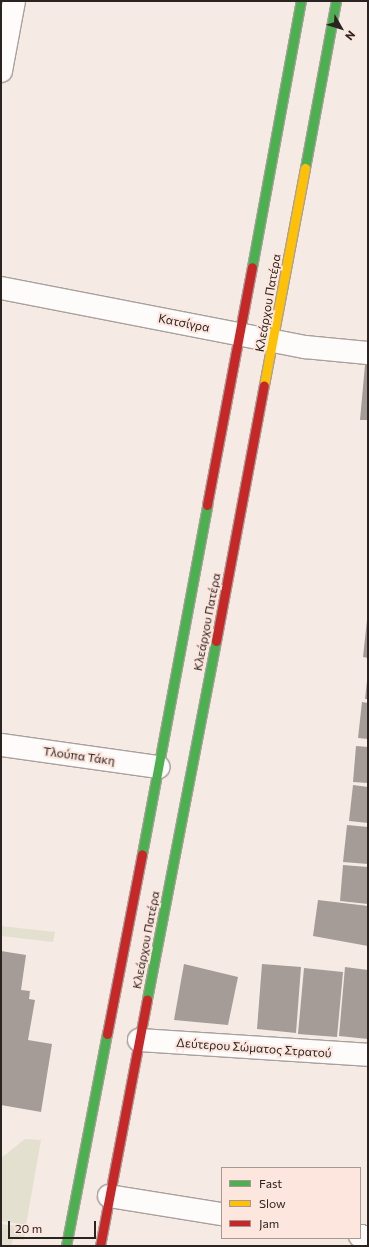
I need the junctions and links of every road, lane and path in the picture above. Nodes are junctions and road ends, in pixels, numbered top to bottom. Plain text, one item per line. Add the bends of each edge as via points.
1 (14, 1) edge
2 (301, 1) edge
3 (336, 1) edge
4 (1, 72) edge
5 (1, 288) edge
6 (239, 334) junction
7 (274, 340) junction
8 (368, 353) edge
9 (1, 745) edge
10 (158, 767) junction
11 (139, 1040) junction
12 (368, 1056) edge
13 (109, 1196) junction
14 (221, 1214) edge
15 (66, 1246) edge
16 (100, 1246) edge

1 - 4 street
2 - 6 street, Κλεάρχου Πατέρα
3 - 7 street, Κλεάρχου Πατέρα
5 - 6 street, Κατσίγρα
6 - 7 street, Κατσίγρα
6 - 10 street, Κλεάρχου Πατέρα
7 - 8 street, Κατσίγρα
7 - 11 street, Κλεάρχου Πατέρα
9 - 10 street, Τλούπα Τάκη
10 - 15 street, Κλεάρχου Πατέρα
11 - 12 street, Δεύτερου Σώματος Στρατού
11 - 13 street, Κλεάρχου Πατέρα
13 - 14 street
13 - 16 street, Κλεάρχου Πατέρα

